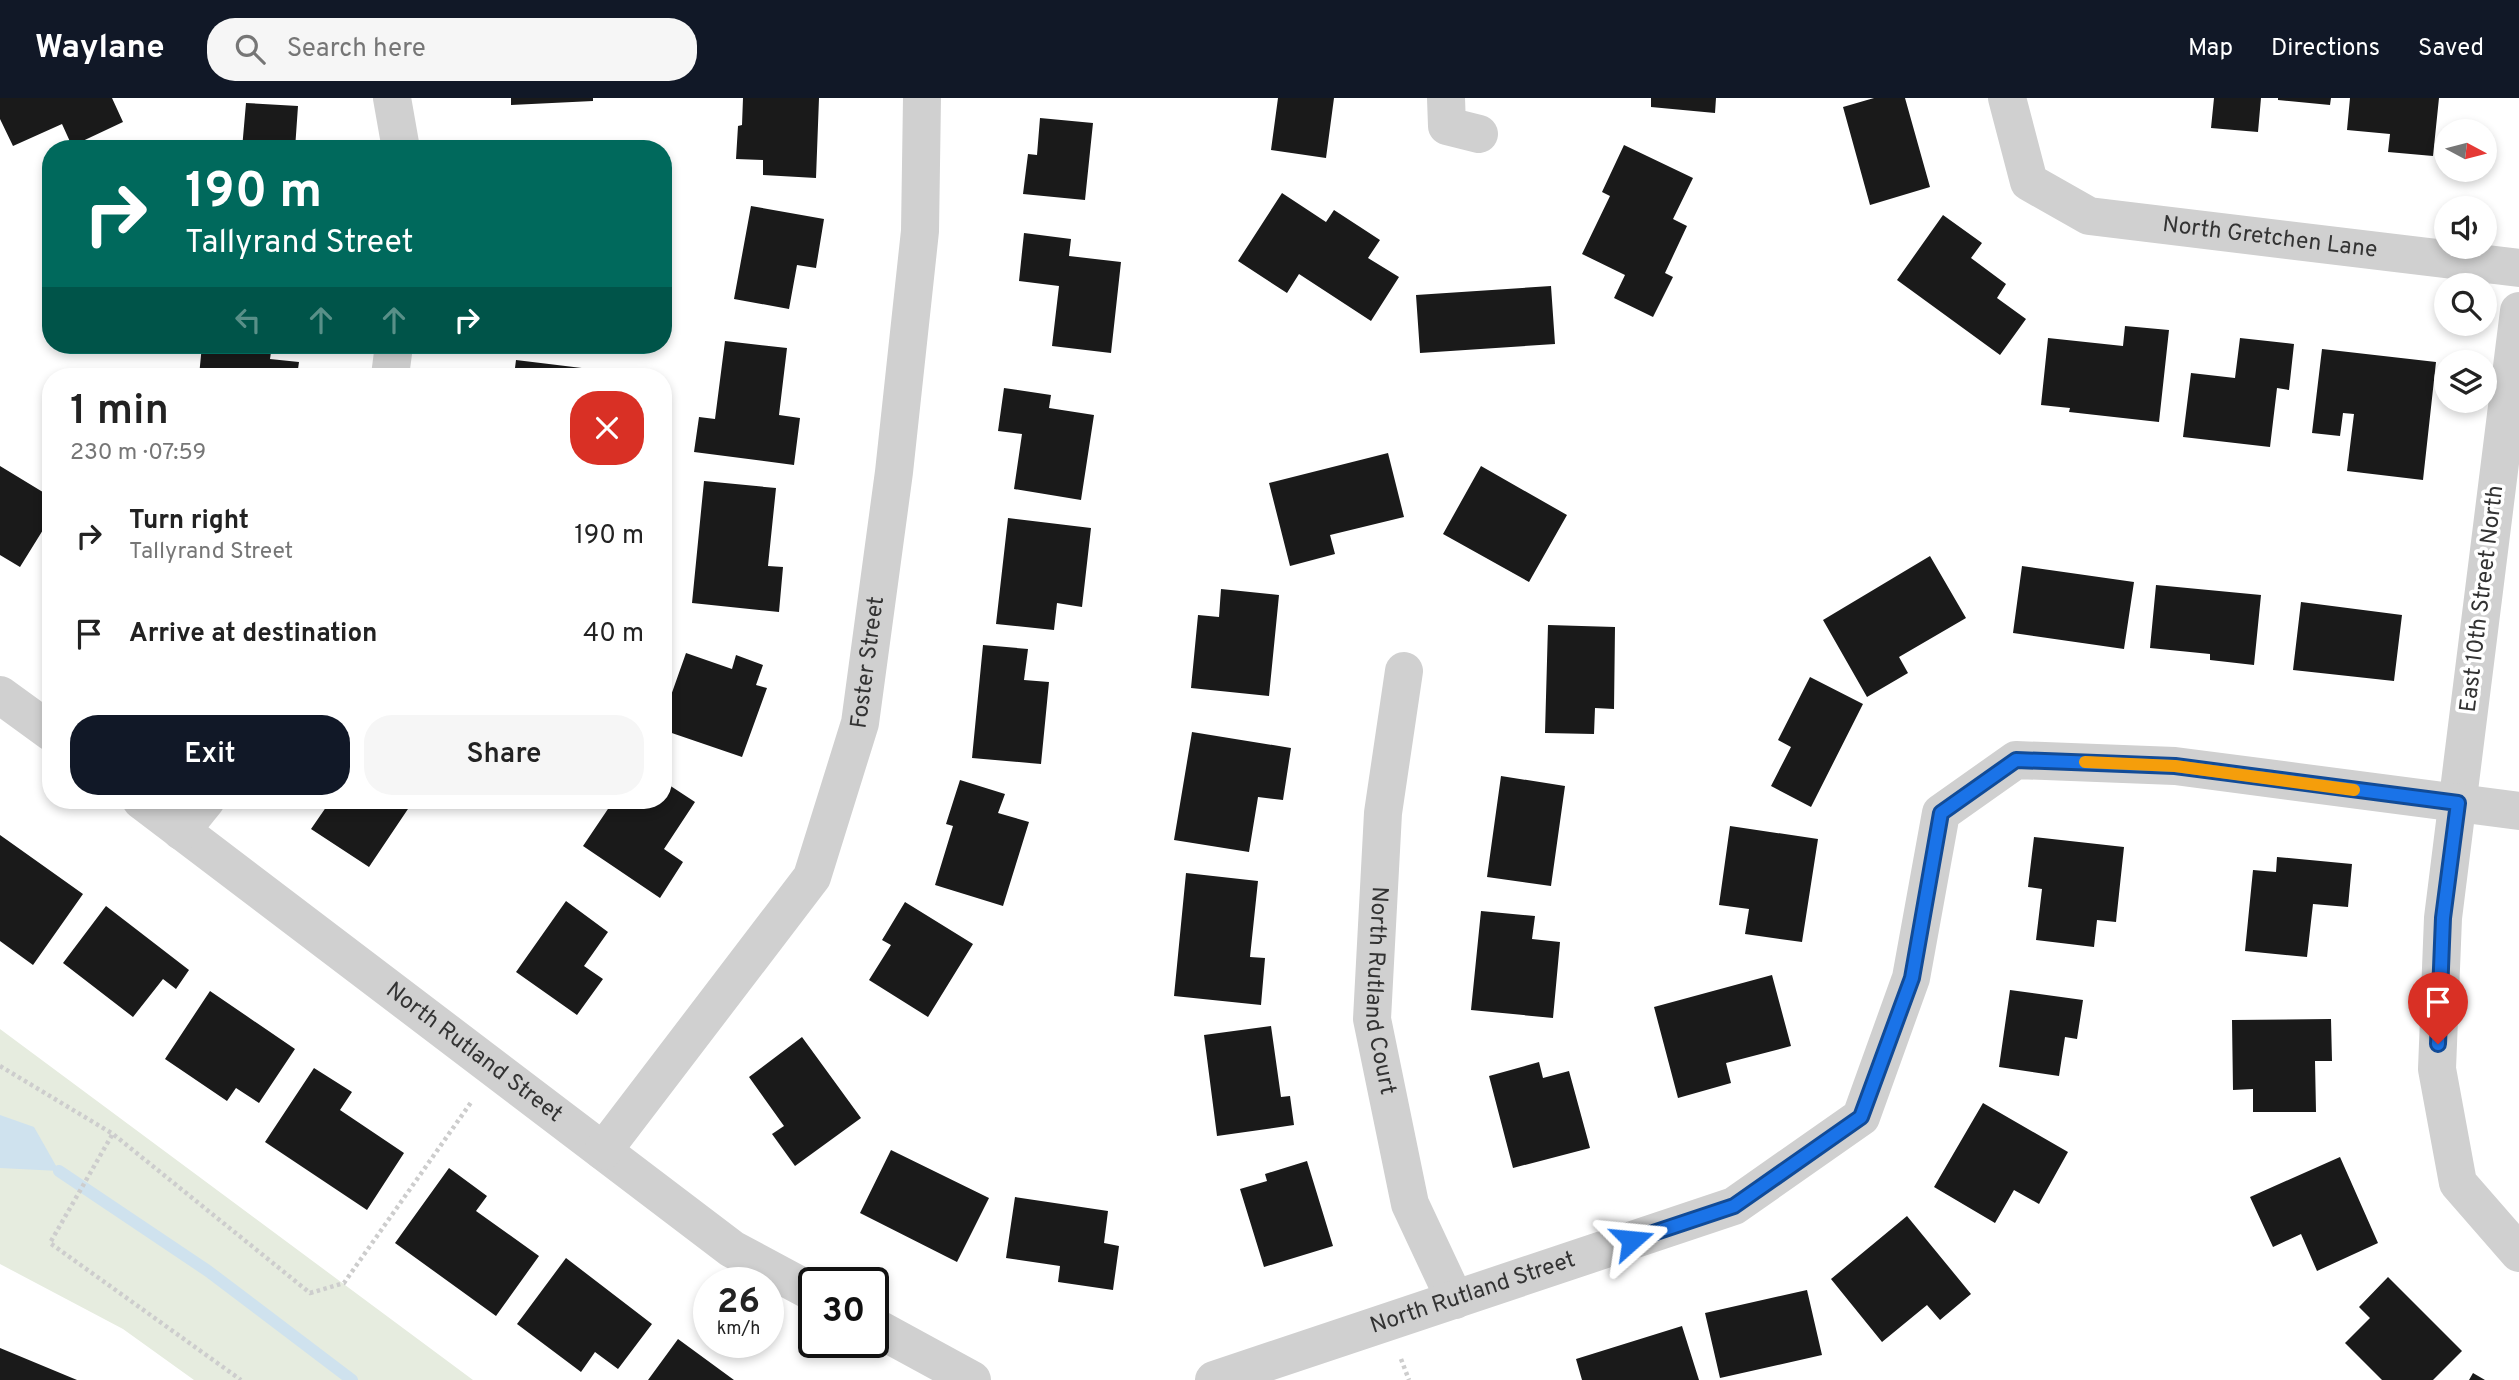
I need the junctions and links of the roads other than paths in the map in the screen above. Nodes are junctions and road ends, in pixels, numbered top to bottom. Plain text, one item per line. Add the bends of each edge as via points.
1 (392, 98) edge
2 (922, 98) edge
3 (1446, 98) edge
4 (2007, 98) edge
5 (1479, 134) dead end
6 (399, 140) edge
7 (2519, 268) edge
8 (2519, 311) edge
9 (1404, 671) dead end
10 (0, 695) edge
11 (42, 725) edge
12 (2458, 803) junction
13 (153, 809) edge
14 (199, 809) edge
15 (2519, 811) edge
16 (181, 831) junction
17 (603, 1152) junction
18 (2519, 1253) edge
19 (798, 1284) edge
20 (1455, 1300) junction
21 (889, 1335) edge
22 (972, 1380) edge
23 (1214, 1380) edge

1 - 6 street
2 - 17 street, Foster Street via 919,231 894,472 860,723 812,877
3 - 5 street via 1447,125
4 - 7 street, North Gretchen Lane via 2029,182 2089,216
8 - 12 street, East 10th Street North
9 - 20 street, North Rutland Court via 1383,813 1372,1019 1410,1204
10 - 11 street
12 - 15 street, North Rutland Street
12 - 18 street, East 10th Street North via 2443,918 2437,1069 2458,1183
12 - 20 street, North Rutland Street via 2175,766 2016,760 1941,813 1912,978 1861,1117 1734,1206
13 - 16 street, North Rutland Street
14 - 16 street
16 - 17 street, North Rutland Street
17 - 19 street, North Rutland Street via 732,1249
20 - 23 street, North Rutland Street
21 - 22 street

